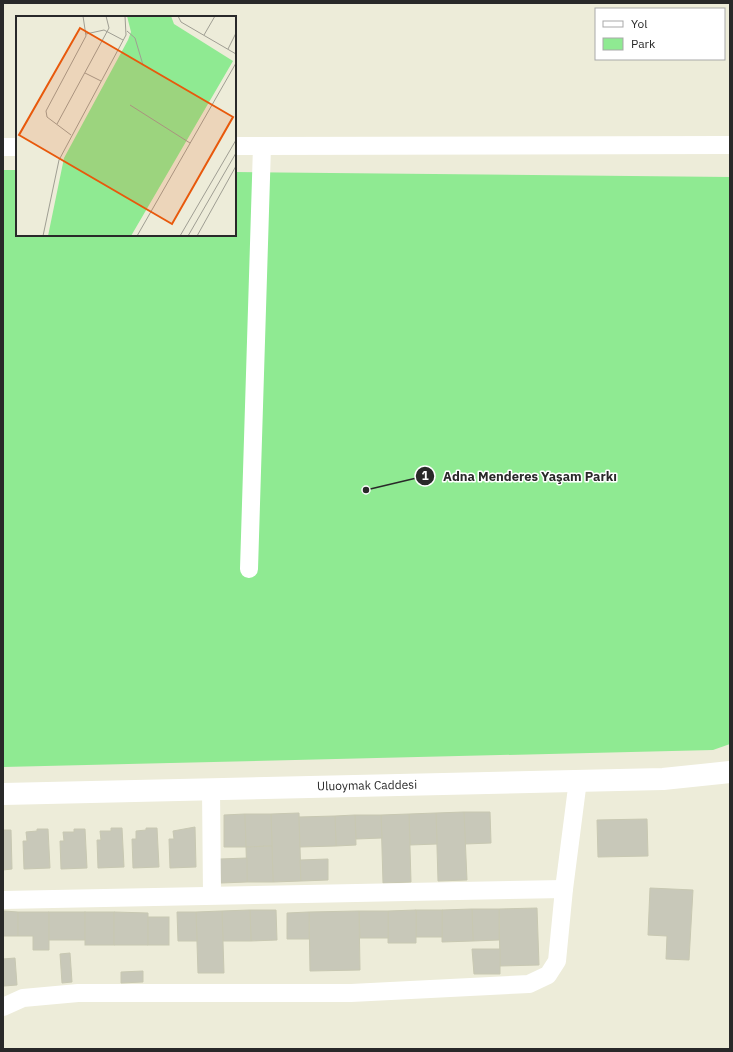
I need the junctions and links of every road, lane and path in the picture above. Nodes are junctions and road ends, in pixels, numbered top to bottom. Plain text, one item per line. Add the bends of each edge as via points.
1 (730, 145) edge
2 (236, 146) edge
3 (262, 146) junction
4 (3, 147) edge
5 (16, 147) edge
6 (249, 569) dead end
7 (730, 772) edge
8 (578, 780) junction
9 (211, 789) junction
10 (3, 794) edge
11 (564, 889) junction
12 (212, 895) junction
13 (3, 900) edge
14 (6, 1001) edge

1 - 3 street
2 - 3 street
3 - 6 street
4 - 5 street
7 - 8 street, Uluoymak Caddesi via 663,779
8 - 9 street, Uluoymak Caddesi
8 - 11 street
9 - 10 street, Uluoymak Caddesi
9 - 12 street
11 - 12 street
11 - 14 street via 557,961 548,975 529,984 351,993 78,993
12 - 13 street

